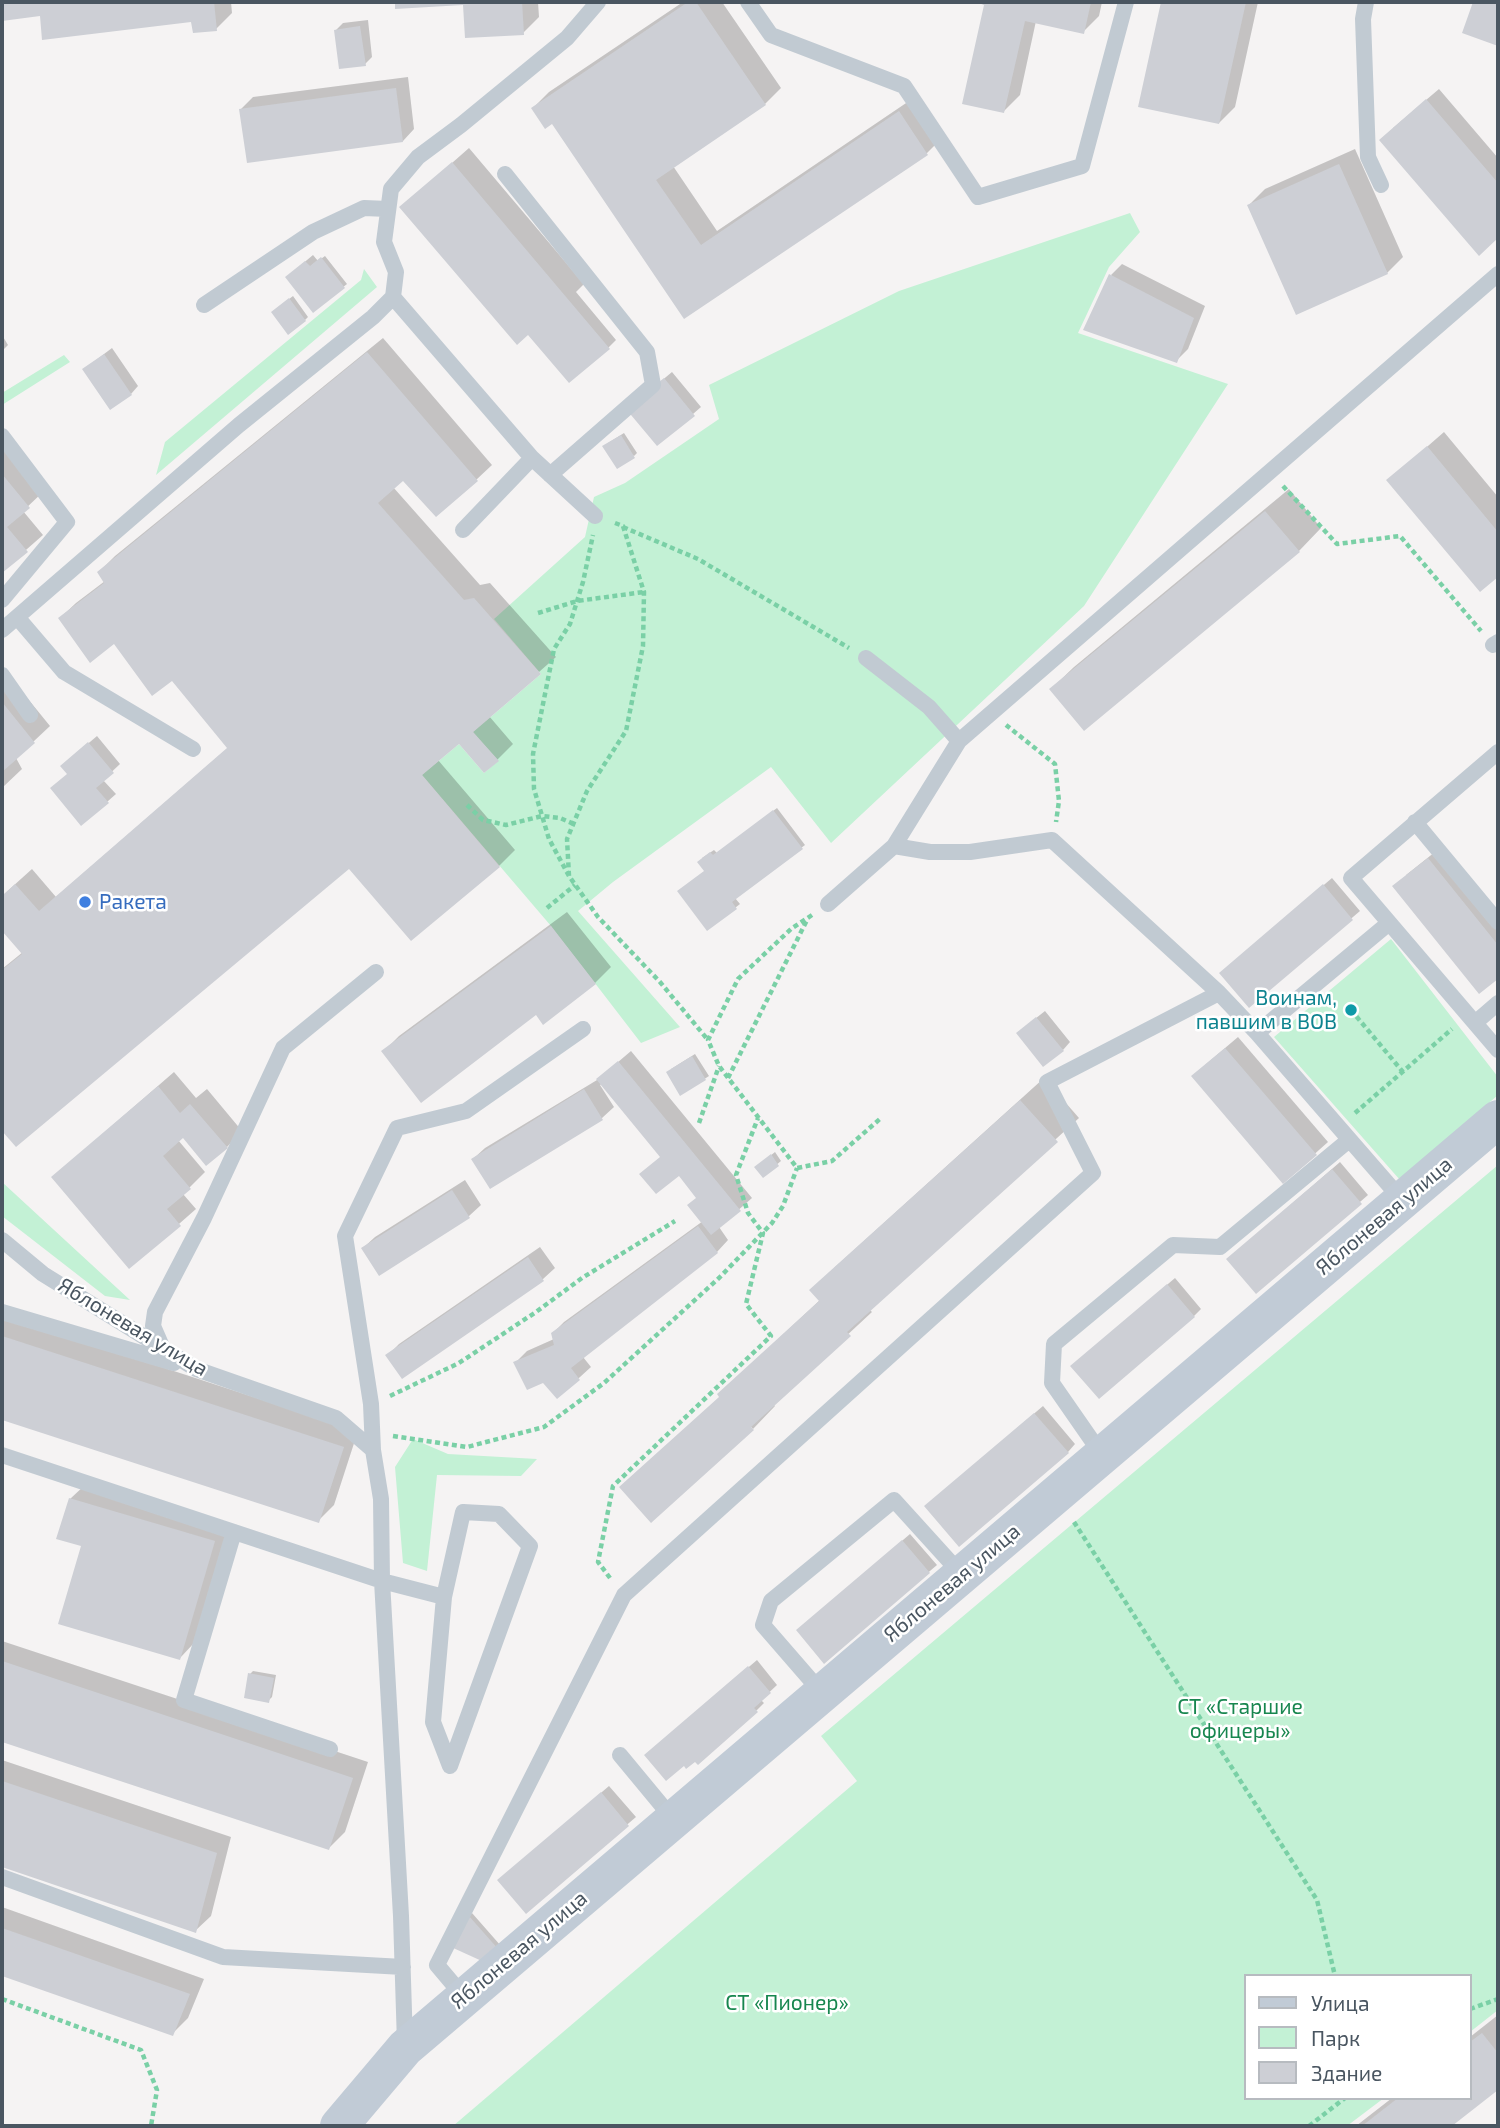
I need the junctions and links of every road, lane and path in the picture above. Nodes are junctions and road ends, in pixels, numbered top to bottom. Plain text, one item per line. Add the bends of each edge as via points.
1 (598, 2) edge
2 (748, 2) edge
3 (1126, 2) edge
4 (1366, 2) edge
5 (505, 174) dead end
6 (1381, 185) dead end
7 (388, 209) junction
8 (1498, 274) edge
9 (393, 298) junction
10 (204, 305) dead end
11 (2, 436) edge
12 (532, 458) junction
13 (1270, 472) junction
14 (550, 475) junction
15 (595, 516) junction
16 (622, 526) junction
17 (463, 530) dead end
18 (643, 592) junction
19 (2, 600) edge
20 (577, 601) junction
21 (538, 613) dead end
22 (17, 617) junction
23 (2, 630) edge
24 (1496, 644) edge
25 (866, 658) joint
26 (2, 675) edge
27 (993, 713) junction
28 (30, 715) dead end
29 (959, 741) junction
30 (193, 749) dead end
31 (1498, 752) edge
32 (467, 805) dead end
33 (542, 816) junction
34 (1415, 822) junction
35 (574, 824) junction
36 (1052, 840) junction
37 (894, 846) junction
38 (569, 876) junction
39 (575, 884) junction
40 (828, 904) joint
41 (547, 908) dead end
42 (807, 919) junction
43 (1498, 922) edge
44 (1390, 923) junction
45 (376, 972) dead end
46 (1219, 993) junction
47 (1498, 1003) edge
48 (1351, 1010) dead end
49 (1473, 1018) junction
50 (583, 1029) dead end
51 (1257, 1034) junction
52 (708, 1040) junction
53 (1498, 1050) edge
54 (719, 1066) junction
55 (1403, 1072) junction
56 (728, 1077) junction
57 (758, 1118) junction
58 (881, 1118) dead end
59 (1498, 1119) edge
60 (699, 1123) dead end
61 (1344, 1134) junction
62 (797, 1168) junction
63 (1402, 1200) junction
64 (675, 1221) dead end
65 (763, 1233) junction
66 (2, 1240) edge
67 (2, 1312) edge
68 (164, 1349) junction
69 (196, 1369) junction
70 (371, 1404) junction
71 (372, 1430) junction
72 (373, 1450) junction
73 (2, 1455) edge
74 (1102, 1455) junction
75 (1057, 1494) junction
76 (234, 1532) junction
77 (962, 1575) junction
78 (382, 1581) junction
79 (624, 1595) junction
80 (444, 1597) junction
81 (822, 1693) junction
82 (330, 1749) dead end
83 (620, 1755) dead end
84 (673, 1819) junction
85 (2, 1877) edge
86 (403, 1967) junction
87 (1335, 1974) edge
88 (464, 1997) junction
89 (2, 1999) edge
90 (1498, 2000) edge
91 (1472, 2009) edge
92 (405, 2048) junction
93 (1342, 2100) edge
94 (151, 2126) edge
95 (339, 2126) edge
96 (1309, 2126) edge

1 - 7 lane via 567,37 418,156 391,189
2 - 3 lane via 771,35 904,86 978,197 1083,166
4 - 6 lane via 1368,157
5 - 14 lane via 647,352 653,385
7 - 9 lane via 384,242 396,272
7 - 10 lane via 364,208 313,232
8 - 13 lane
9 - 12 lane
9 - 22 lane
11 - 19 lane via 67,522
12 - 14 lane
12 - 17 lane
13 - 24 path via 1337,544 1400,536
13 - 27 lane
14 - 15 lane
15 - 16 path
15 - 20 path
16 - 18 path
16 - 25 path via 698,559
18 - 20 path
18 - 35 path via 643,646 626,731 587,791
20 - 21 path
20 - 33 path via 570,624 554,649 533,754 534,789
22 - 23 lane
22 - 30 lane via 64,672
25 - 29 lane via 929,707
26 - 28 lane
27 - 29 lane
27 - 36 path via 1055,764 1059,801
29 - 37 lane
31 - 34 lane
32 - 33 path via 482,820 506,825
33 - 35 path
33 - 38 path
34 - 43 lane
34 - 44 lane via 1351,878
35 - 38 path via 567,839
36 - 37 lane via 970,852
36 - 46 lane
37 - 40 lane
38 - 39 path
39 - 41 path
39 - 52 path via 598,917
40 - 42 path
42 - 52 path via 738,979
42 - 56 path
44 - 49 lane
44 - 51 lane
45 - 68 lane via 284,1048 155,1312 153,1326
46 - 51 lane
46 - 79 lane via 1047,1082 1093,1173
47 - 49 lane
48 - 55 path
49 - 53 lane
49 - 55 path
50 - 70 lane via 466,1111 397,1128 345,1236
51 - 61 lane
52 - 54 path
54 - 56 path
54 - 60 path
55 - 61 path
56 - 57 path
57 - 62 path
57 - 65 path via 736,1175 748,1213
58 - 62 path via 832,1161
59 - 63 street, Яблоневая улица
61 - 63 lane
61 - 74 lane via 1220,1247 1173,1245 1054,1345 1052,1383
62 - 65 path via 783,1206
63 - 74 street, Яблоневая улица
64 - 70 path via 458,1363
65 - 71 path via 604,1383 544,1427 467,1447
65 - 79 path via 746,1304 771,1336 613,1486 598,1562
66 - 68 lane, Яблоневая улица via 43,1273
67 - 69 lane
68 - 69 lane, Яблоневая улица
69 - 72 lane, Яблоневая улица via 335,1418
70 - 71 lane
71 - 72 lane
72 - 78 lane via 381,1500
73 - 76 lane
74 - 75 street, Яблоневая улица
75 - 77 street, Яблоневая улица
75 - 87 path via 1317,1900
76 - 78 lane
76 - 82 lane via 184,1700
77 - 81 street, Яблоневая улица
77 - 81 lane via 894,1500 771,1601 763,1625
78 - 80 lane
78 - 86 lane
79 - 88 lane via 437,1965
80 - 80 lane via 433,1722 450,1766 530,1546 499,1514 463,1512
81 - 84 street, Яблоневая улица
83 - 84 lane
84 - 88 street, Яблоневая улица
85 - 86 lane via 223,1957
86 - 92 lane
88 - 92 street, Яблоневая улица
89 - 94 path via 141,2050 157,2090
90 - 91 path
92 - 95 street, Яблоневая улица
93 - 96 path

